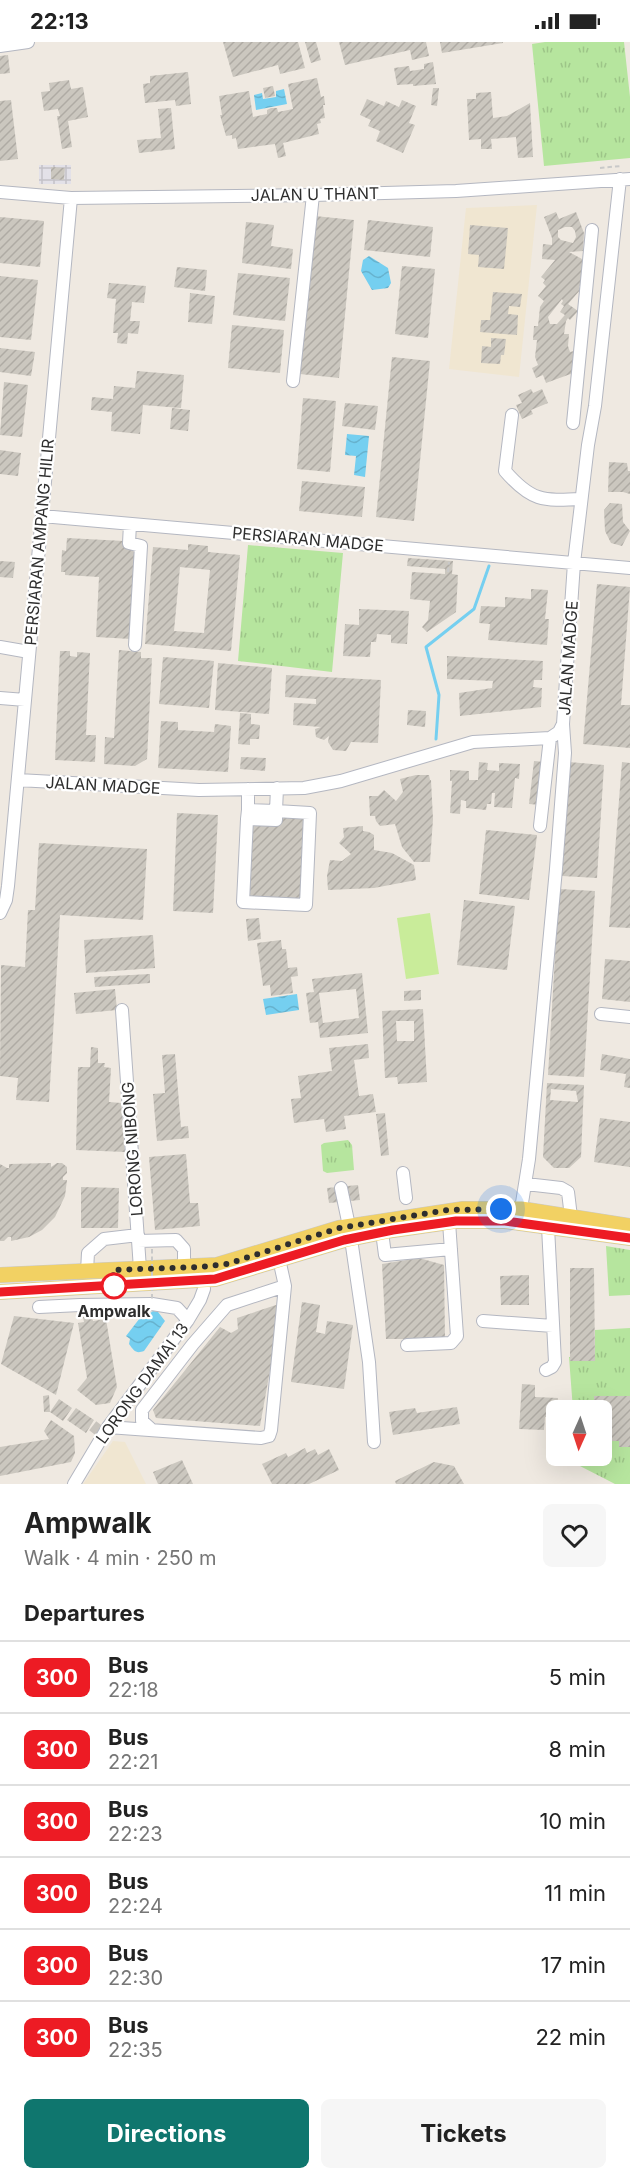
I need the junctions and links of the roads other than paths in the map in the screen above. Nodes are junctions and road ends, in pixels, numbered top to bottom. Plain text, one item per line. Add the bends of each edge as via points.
1 (28, 42) edge
2 (0, 46) edge
3 (625, 179) edge
4 (0, 192) edge
5 (313, 195) junction
6 (71, 198) junction
7 (592, 230) dead end
8 (588, 282) junction
9 (609, 282) junction
10 (293, 381) dead end
11 (512, 415) dead end
12 (573, 423) dead end
13 (581, 499) junction
14 (42, 516) junction
15 (130, 524) junction
16 (574, 563) junction
17 (630, 568) edge
18 (135, 645) dead end
19 (0, 647) edge
20 (30, 652) junction
21 (0, 698) edge
22 (25, 700) junction
23 (564, 724) junction
24 (550, 738) junction
25 (18, 780) junction
26 (277, 788) junction
27 (248, 789) junction
28 (276, 811) junction
29 (248, 814) junction
30 (540, 826) dead end
31 (4, 890) edge
32 (0, 913) edge
33 (122, 1010) dead end
34 (602, 1014) dead end
35 (630, 1017) edge
36 (403, 1173) dead end
37 (526, 1184) junction
38 (340, 1188) dead end
39 (406, 1198) dead end
40 (521, 1209) junction
41 (572, 1217) junction
42 (449, 1222) junction
43 (630, 1226) edge
44 (548, 1227) junction
45 (350, 1232) junction
46 (382, 1232) junction
47 (138, 1238) junction
48 (630, 1238) edge
49 (451, 1249) junction
50 (279, 1259) junction
51 (184, 1268) junction
52 (140, 1269) junction
53 (87, 1271) junction
54 (3, 1274) edge
55 (203, 1280) junction
56 (285, 1286) junction
57 (79, 1288) junction
58 (0, 1292) edge
59 (80, 1305) junction
60 (39, 1307) dead end
61 (188, 1320) junction
62 (483, 1321) dead end
63 (553, 1326) junction
64 (178, 1334) junction
65 (193, 1344) junction
66 (406, 1345) dead end
67 (546, 1370) dead end
68 (140, 1382) junction
69 (156, 1392) junction
70 (101, 1429) junction
71 (152, 1430) junction
72 (374, 1442) dead end
73 (74, 1484) edge

1 - 2 street
3 - 5 street, JALAN U THANT via 456,191
3 - 9 street, JALAN MADGE
4 - 6 street, JALAN U THANT
5 - 6 street, JALAN U THANT
5 - 10 street
6 - 14 street, PERSIARAN AMPANG HILIR
7 - 8 street
8 - 9 street
8 - 12 street
9 - 13 street, JALAN MADGE
11 - 13 street via 505,471 520,489 537,498
13 - 16 street, JALAN MADGE
14 - 15 street, PERSIARAN MADGE
14 - 20 street, PERSIARAN AMPANG HILIR
15 - 16 street, PERSIARAN MADGE
15 - 18 street via 129,543 141,546
16 - 17 street, PERSIARAN MADGE
16 - 23 street, JALAN MADGE
19 - 20 street
20 - 22 street, PERSIARAN AMPANG HILIR
21 - 22 street
22 - 25 street, PERSIARAN AMPANG HILIR
23 - 24 street, JALAN MADGE
23 - 37 street via 556,869
24 - 26 street, JALAN MADGE via 473,742 341,781
24 - 30 street
25 - 27 street, JALAN MADGE via 191,790
25 - 31 street, PERSIARAN AMPANG HILIR
26 - 27 street, JALAN MADGE
26 - 28 street
27 - 29 street
28 - 29 street
28 - 29 street via 310,813 306,905 243,902
31 - 32 street, PERSIARAN AMPANG HILIR via 6,900
33 - 47 street, LORONG NIBONG
34 - 35 street
36 - 39 street
37 - 40 street
37 - 41 street via 568,1192
38 - 45 street
40 - 41 main road
40 - 45 main road via 463,1209
41 - 43 main road
42 - 44 main road via 491,1220
42 - 46 main road
42 - 49 street
44 - 48 main road
44 - 63 street
45 - 46 main road
45 - 50 main road
45 - 51 main road via 227,1264
45 - 72 street via 369,1362
46 - 49 street via 385,1255
47 - 51 street via 176,1240 184,1250
47 - 52 street, LORONG NIBONG
47 - 53 street via 104,1239 88,1253
49 - 66 street via 457,1336 451,1343
50 - 55 main road
50 - 56 street
51 - 52 main road
52 - 53 main road
53 - 54 main road
55 - 57 main road
55 - 61 street, LORONG DAMAI 13 via 200,1300
56 - 65 street via 227,1305
56 - 71 street via 269,1436
57 - 58 main road
57 - 59 street
59 - 60 street
59 - 61 street via 161,1305 177,1308
61 - 64 street, LORONG DAMAI 13
62 - 63 street
63 - 67 street via 555,1362
64 - 65 street
64 - 68 street, LORONG DAMAI 13
65 - 69 street
68 - 69 street
68 - 70 street, LORONG DAMAI 13
69 - 71 street via 142,1410 142,1421
70 - 71 street
70 - 73 street, LORONG DAMAI 13

